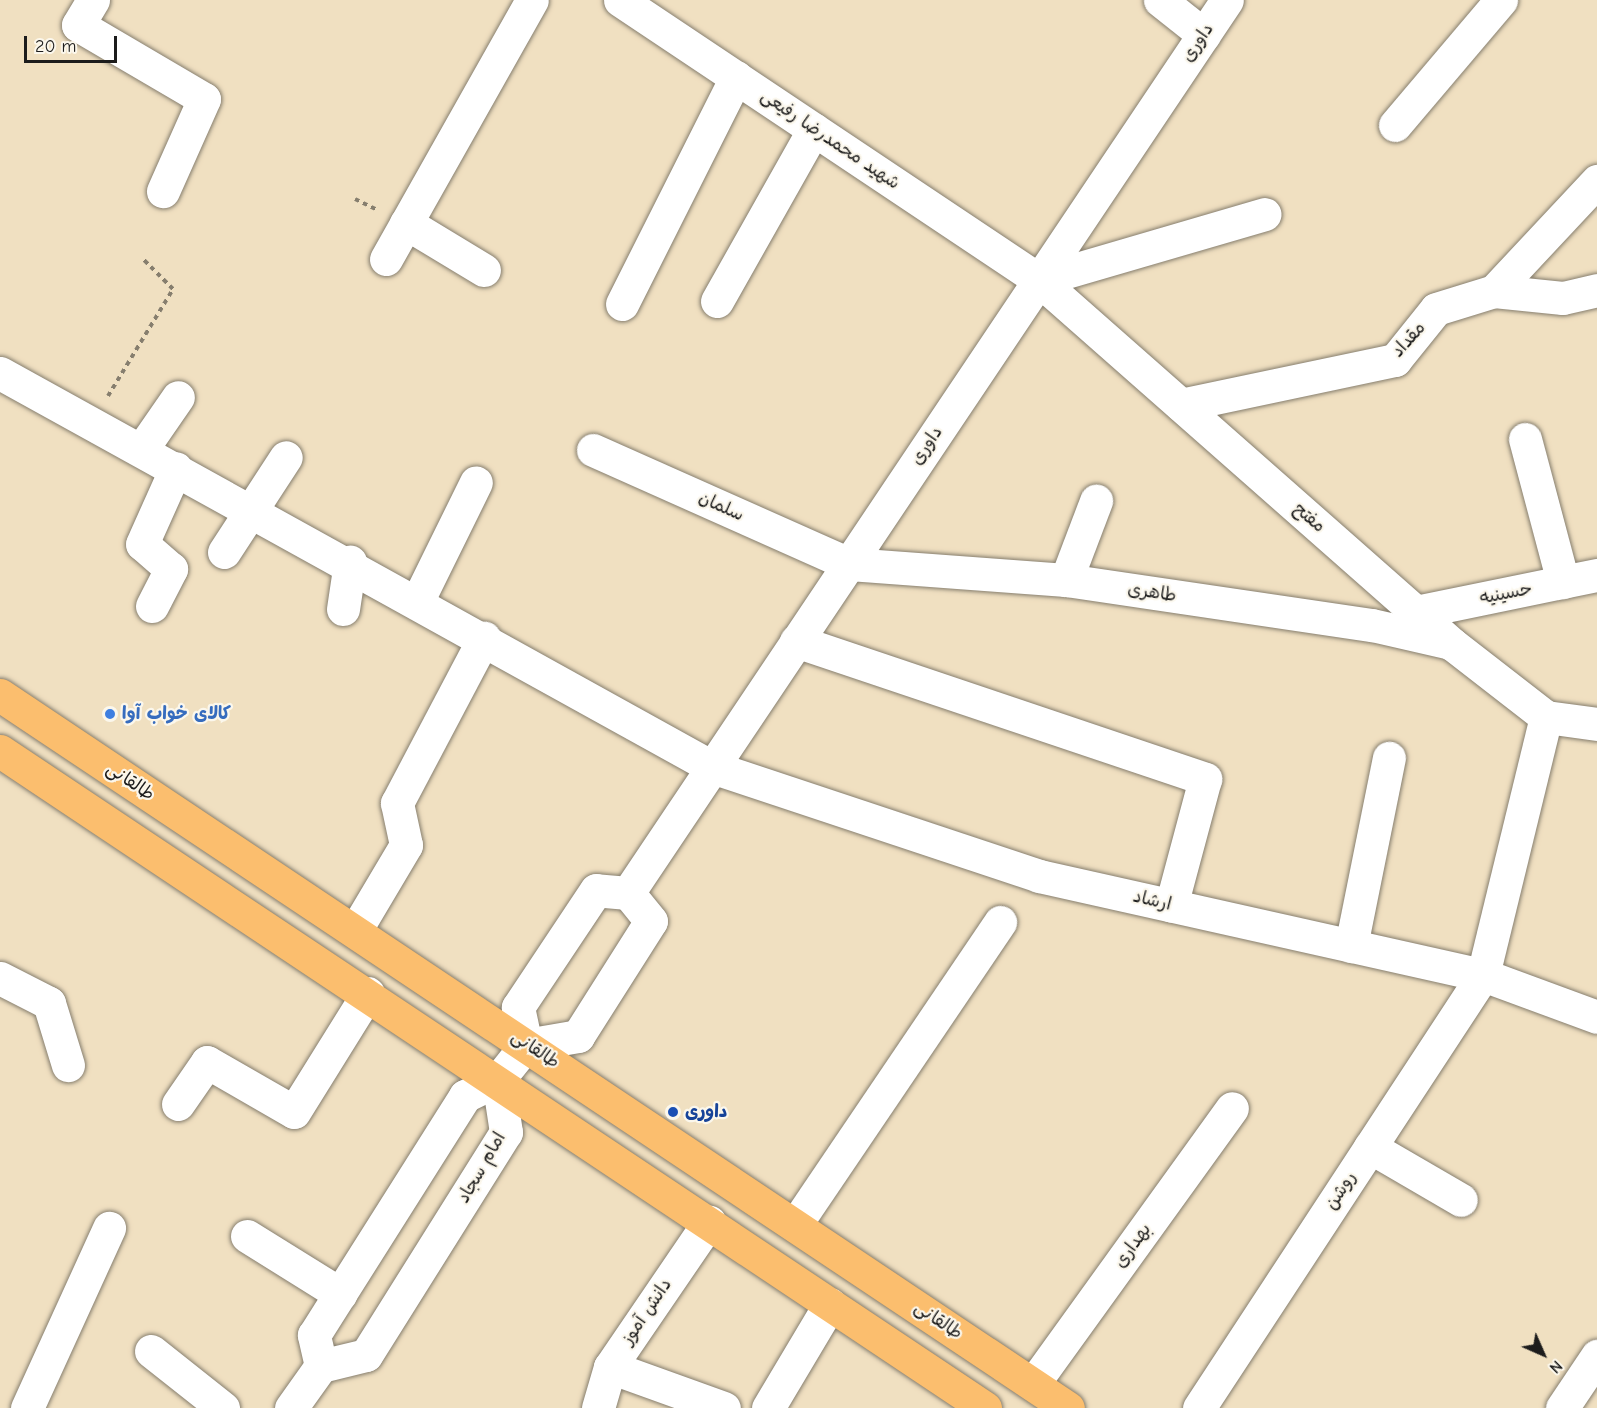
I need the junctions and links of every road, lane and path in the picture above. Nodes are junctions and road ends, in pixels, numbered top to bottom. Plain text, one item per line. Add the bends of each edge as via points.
1 (93, 0) edge
2 (532, 0) edge
3 (620, 0) edge
4 (1160, 0) edge
5 (1227, 0) edge
6 (1501, 0) edge
7 (1204, 35) junction
8 (736, 77) junction
9 (1395, 124) dead end
10 (814, 129) junction
11 (1597, 181) edge
12 (163, 191) dead end
13 (1265, 214) dead end
14 (406, 222) junction
15 (142, 258) dead end
16 (386, 259) dead end
17 (484, 270) dead end
18 (1039, 280) junction
19 (1597, 290) edge
20 (1494, 291) junction
21 (717, 300) dead end
22 (622, 304) dead end
23 (0, 373) edge
24 (178, 397) dead end
25 (1181, 405) junction
26 (92, 422) junction
27 (1525, 439) dead end
28 (142, 449) junction
29 (593, 450) dead end
30 (286, 458) dead end
31 (176, 468) junction
32 (477, 482) dead end
33 (1096, 501) dead end
34 (251, 508) junction
35 (224, 552) dead end
36 (350, 562) junction
37 (849, 564) junction
38 (1597, 575) edge
39 (1066, 580) junction
40 (1563, 582) junction
41 (418, 600) junction
42 (152, 606) dead end
43 (343, 609) dead end
44 (1416, 612) junction
45 (484, 638) junction
46 (796, 641) junction
47 (1452, 644) junction
48 (0, 695) edge
49 (1546, 717) junction
50 (1597, 724) edge
51 (0, 751) edge
52 (1389, 758) dead end
53 (712, 767) junction
54 (628, 893) junction
55 (1171, 906) junction
56 (1000, 922) dead end
57 (355, 931) junction
58 (1351, 946) junction
59 (1483, 975) junction
60 (0, 978) edge
61 (368, 993) junction
62 (1597, 1017) edge
63 (526, 1044) junction
64 (68, 1065) dead end
65 (498, 1080) junction
66 (178, 1104) dead end
67 (1232, 1108) dead end
68 (1370, 1147) junction
69 (1461, 1200) dead end
70 (709, 1222) junction
71 (795, 1225) junction
72 (109, 1228) dead end
73 (247, 1236) dead end
74 (340, 1294) junction
75 (830, 1304) junction
76 (151, 1351) dead end
77 (1597, 1356) edge
78 (321, 1366) junction
79 (610, 1367) junction
80 (1033, 1384) junction
81 (27, 1408) edge
82 (223, 1408) edge
83 (291, 1408) edge
84 (598, 1408) edge
85 (724, 1408) edge
86 (768, 1408) edge
87 (985, 1408) edge
88 (1068, 1408) edge
89 (1199, 1408) edge
90 (1562, 1408) edge

1 - 12 street via 78,25 204,99
2 - 14 street
3 - 8 street, شهید محمدرضا رفیعی
4 - 7 street
5 - 7 street, داوری
6 - 9 street
7 - 18 street, داوری
8 - 10 street, شهید محمدرضا رفیعی
8 - 22 street
10 - 18 street, شهید محمدرضا رفیعی
10 - 21 street
11 - 20 street
13 - 18 street
14 - 16 street
14 - 17 street
15 - 26 path via 173,289
18 - 25 street, مفتح
18 - 37 street, داوری
19 - 20 street, مقداد via 1563,298
20 - 25 street, مقداد via 1436,309 1395,360
23 - 26 street, ارشاد
24 - 28 street
25 - 44 street, مفتح
26 - 28 street, ارشاد
27 - 40 street
28 - 31 street, ارشاد
29 - 37 street, سلمان
30 - 34 street
31 - 34 street, ارشاد
31 - 42 street via 142,544 171,569
32 - 41 street
33 - 39 street
34 - 35 street
34 - 36 street, ارشاد
36 - 41 street, ارشاد
36 - 43 street
37 - 39 street, طاهری
37 - 46 street, داوری
38 - 40 street, حسینیه
39 - 47 street, طاهری via 1372,625
40 - 44 street, حسینیه
41 - 45 street, ارشاد
44 - 47 street, مفتح
45 - 53 street, ارشاد
45 - 57 street via 397,803 406,845
46 - 53 street, داوری
46 - 55 street via 1205,779
47 - 49 street, مفتح
48 - 57 main road, طالقانی
49 - 50 street
49 - 59 street, روشن
51 - 61 main road
52 - 58 street
53 - 54 street, داوری
53 - 55 street, ارشاد via 1039,876
54 - 63 street via 596,890 518,1007
54 - 63 street via 651,921 578,1036
55 - 58 street, ارشاد
56 - 71 street
57 - 63 main road, طالقانی
58 - 59 street, ارشاد
59 - 62 street, ارشاد
59 - 68 street, روشن
60 - 64 street via 49,1003
61 - 65 main road
61 - 66 street via 294,1112 207,1062
63 - 65 street
63 - 71 main road, طالقانی
65 - 70 main road
65 - 74 street via 465,1096
65 - 78 street, امام سجاد via 506,1132 366,1355
67 - 80 street, بهداری
68 - 69 street
68 - 89 street, روشن
70 - 75 main road
70 - 79 street, دانش آموز
71 - 80 main road, طالقانی
72 - 81 street
73 - 74 street
74 - 78 street via 314,1335
75 - 86 street
75 - 87 main road
76 - 82 street
77 - 90 street
78 - 83 street
79 - 84 street, دانش آموز
79 - 85 street
80 - 88 main road, طالقانی

